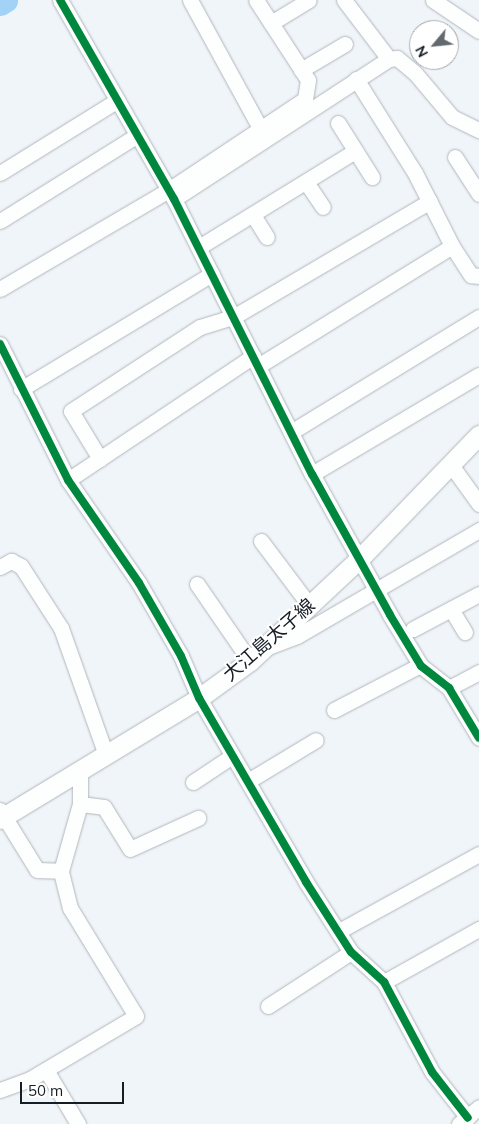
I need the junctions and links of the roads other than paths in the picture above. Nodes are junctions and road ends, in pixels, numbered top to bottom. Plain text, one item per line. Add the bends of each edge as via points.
1 (60, 0) edge
2 (190, 0) edge
3 (256, 0) edge
4 (309, 0) edge
5 (344, 0) edge
6 (434, 0) edge
7 (271, 23) junction
8 (479, 32) edge
9 (345, 44) dead end
10 (388, 59) junction
11 (302, 70) junction
12 (356, 79) junction
13 (116, 101) junction
14 (338, 124) dead end
15 (260, 128) junction
16 (479, 130) edge
17 (136, 136) junction
18 (355, 151) junction
19 (454, 157) dead end
20 (0, 173) edge
21 (372, 177) dead end
22 (306, 182) junction
23 (479, 194) edge
24 (171, 195) junction
25 (430, 201) junction
26 (322, 208) dead end
27 (252, 215) junction
28 (0, 221) edge
29 (267, 237) dead end
30 (452, 246) junction
31 (199, 248) junction
32 (212, 274) junction
33 (479, 276) edge
34 (0, 289) edge
35 (235, 316) junction
36 (479, 317) edge
37 (0, 344) edge
38 (256, 361) junction
39 (479, 375) edge
40 (21, 389) junction
41 (291, 432) junction
42 (479, 435) edge
43 (100, 459) junction
44 (451, 465) junction
45 (312, 474) junction
46 (68, 480) junction
47 (479, 504) edge
48 (479, 530) edge
49 (261, 540) dead end
50 (361, 557) junction
51 (0, 567) edge
52 (197, 584) dead end
53 (379, 590) junction
54 (479, 594) edge
55 (310, 606) junction
56 (451, 609) junction
57 (413, 629) dead end
58 (465, 632) dead end
59 (268, 647) junction
60 (250, 661) junction
61 (420, 665) junction
62 (479, 672) edge
63 (449, 688) junction
64 (199, 698) junction
65 (340, 701) dead end
66 (479, 738) edge
67 (316, 740) dead end
68 (106, 755) junction
69 (232, 756) junction
70 (80, 770) junction
71 (248, 781) junction
72 (193, 782) dead end
73 (80, 804) junction
74 (1, 815) edge
75 (198, 818) dead end
76 (479, 854) edge
77 (61, 870) junction
78 (479, 929) edge
79 (339, 931) junction
80 (351, 952) junction
81 (384, 982) junction
82 (268, 1006) dead end
83 (46, 1070) junction
84 (0, 1090) edge
85 (469, 1116) edge
86 (78, 1124) edge

1 - 13 street
2 - 15 street
3 - 7 street
4 - 7 street
5 - 10 street
6 - 8 street
7 - 11 street
9 - 11 street
10 - 12 street
10 - 16 street via 397,58 415,73 452,117
11 - 15 street via 308,80 305,99
12 - 24 street
12 - 25 street
13 - 17 street
13 - 20 street
14 - 18 street
15 - 24 street
17 - 24 street
17 - 28 street
18 - 21 street
18 - 22 street
19 - 23 street
22 - 26 street
22 - 27 street
24 - 31 street
24 - 34 street
25 - 30 street
25 - 35 street
27 - 29 street
27 - 31 street
30 - 33 street via 471,275
30 - 38 street
31 - 32 street
32 - 35 street
32 - 40 street
35 - 38 street
35 - 43 street via 200,327 71,411
36 - 41 street
37 - 40 street
38 - 41 street
38 - 43 street
39 - 45 street
40 - 46 street
41 - 45 street
42 - 44 main road, 大江島太子線
43 - 46 street
44 - 47 street
44 - 50 main road, 大江島太子線
45 - 50 street
46 - 64 street via 139,583 181,656
48 - 53 street
49 - 55 street
50 - 53 street
50 - 55 main road, 大江島太子線
51 - 68 street via 11,561 21,566 61,628
52 - 60 street
53 - 59 street via 297,636
53 - 61 street
54 - 56 street
55 - 59 main road, 大江島太子線
56 - 57 street
56 - 58 street
59 - 60 main road, 大江島太子線
60 - 64 main road, 大江島太子線
61 - 63 street
61 - 65 street
62 - 63 street
63 - 66 street
64 - 68 main road, 大江島太子線
64 - 69 street
67 - 71 street
68 - 70 main road, 大江島太子線
69 - 71 street
69 - 72 street
70 - 73 street
70 - 74 main road, 大江島太子線
71 - 79 street
73 - 75 street via 104,806 130,849
73 - 77 street
74 - 77 street via 38,870
76 - 79 street
77 - 83 street via 70,908 136,1016
78 - 81 street
79 - 80 street
80 - 81 street
80 - 82 street via 288,984
81 - 85 street via 432,1072
83 - 84 street
83 - 86 street

